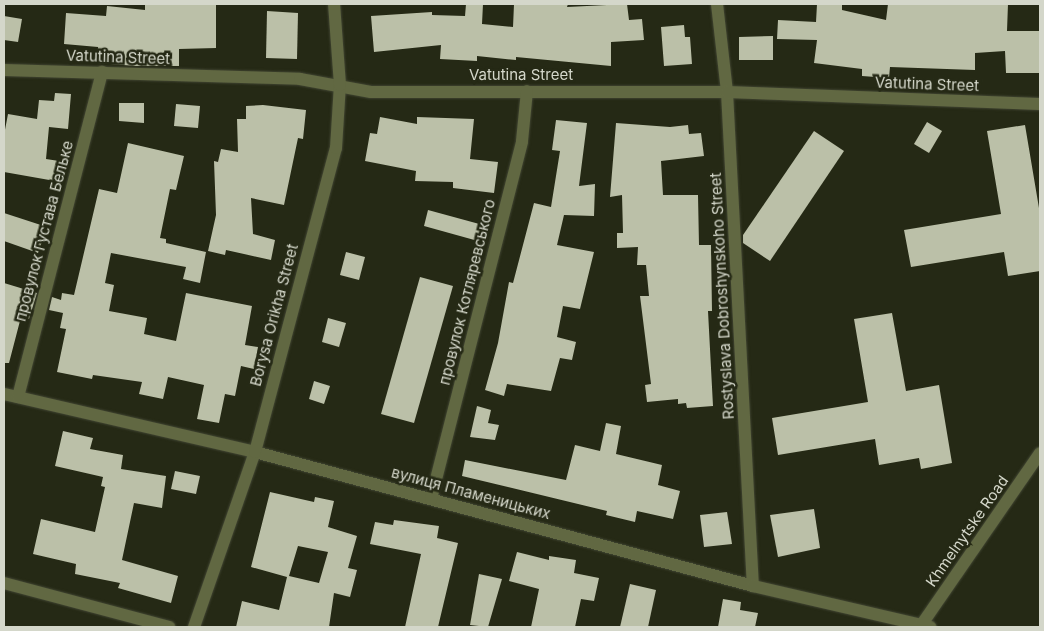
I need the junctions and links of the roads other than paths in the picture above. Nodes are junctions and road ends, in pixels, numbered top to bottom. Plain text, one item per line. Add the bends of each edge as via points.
1 (334, 4) edge
2 (717, 4) edge
3 (4, 70) edge
4 (102, 72) junction
5 (340, 85) junction
6 (527, 91) junction
7 (727, 92) junction
8 (1040, 104) edge
9 (4, 394) edge
10 (18, 397) junction
11 (255, 452) junction
12 (1040, 453) edge
13 (431, 499) junction
14 (4, 583) edge
15 (753, 586) junction
16 (924, 626) edge
17 (168, 627) edge
18 (194, 627) edge

1 - 5 street, Borysa Orikha Street
2 - 7 street, Rostyslava Dobroshynskoho Street
3 - 4 street, Vatutina Street
4 - 5 street, Vatutina Street via 300,79
4 - 10 street, провулок Густава Бельке
5 - 6 street, Vatutina Street via 371,92
5 - 11 street, Borysa Orikha Street via 336,148
6 - 7 street, Vatutina Street
6 - 13 street, провулок Котляревського via 522,141
7 - 8 street, Vatutina Street
7 - 15 street, Rostyslava Dobroshynskoho Street
9 - 10 street, вулиця Пламеницьких
10 - 11 street, вулиця Пламеницьких
11 - 13 street, вулиця Пламеницьких
11 - 18 street, Borysa Orikha Street
12 - 16 street, Khmelnytske Road
13 - 15 street, вулиця Пламеницьких
14 - 17 street
15 - 16 street, вулиця Пламеницьких

